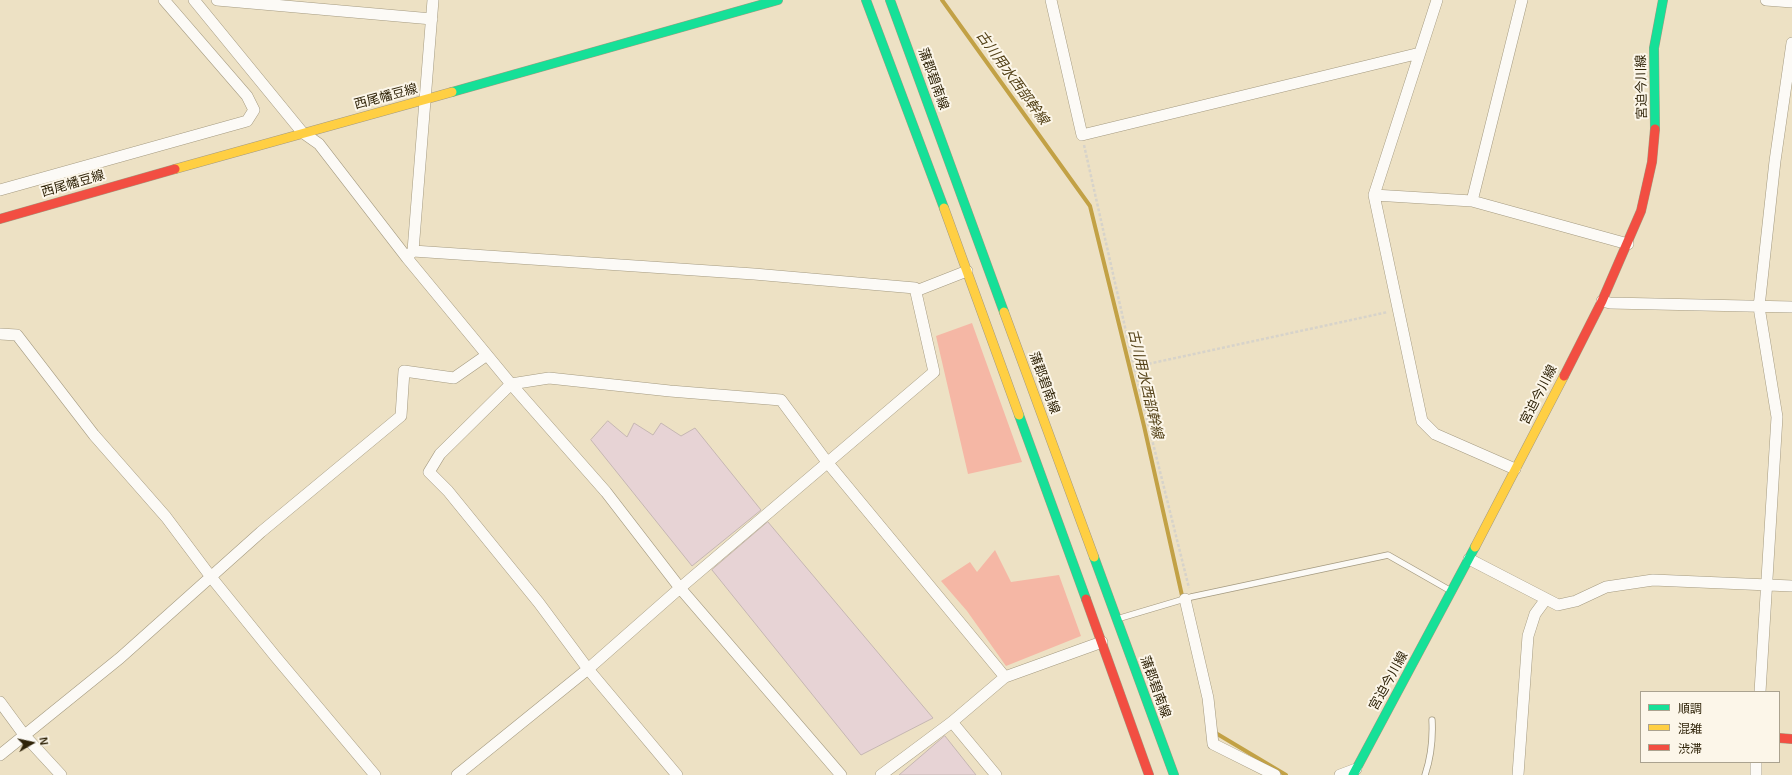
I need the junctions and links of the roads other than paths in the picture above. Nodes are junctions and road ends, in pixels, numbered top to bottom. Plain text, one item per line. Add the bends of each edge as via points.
1 (164, 0) edge
2 (211, 0) edge
3 (217, 0) edge
4 (433, 0) edge
5 (778, 0) edge
6 (866, 0) edge
7 (890, 0) edge
8 (1051, 0) edge
9 (1437, 0) edge
10 (1522, 0) edge
11 (1663, 0) edge
12 (1766, 0) edge
13 (1792, 2) edge
14 (198, 3) edge
15 (432, 19) junction
16 (1792, 43) edge
17 (1420, 53) junction
18 (426, 100) junction
19 (302, 132) junction
20 (0, 190) edge
21 (1374, 195) junction
22 (1472, 201) junction
23 (0, 219) edge
24 (1628, 244) junction
25 (410, 255) junction
26 (967, 270) junction
27 (916, 291) junction
28 (1602, 301) junction
29 (1759, 307) junction
30 (1792, 307) edge
31 (0, 334) edge
32 (487, 355) junction
33 (511, 384) junction
34 (827, 462) junction
35 (1516, 469) junction
36 (1469, 559) junction
37 (211, 577) junction
38 (1766, 585) junction
39 (1792, 586) edge
40 (680, 588) junction
41 (1451, 591) junction
42 (1188, 598) junction
43 (1546, 599) junction
44 (1116, 620) junction
45 (1102, 642) junction
46 (588, 669) junction
47 (1005, 677) junction
48 (1760, 691) edge
49 (0, 702) edge
50 (1432, 720) dead end
51 (952, 722) junction
52 (25, 736) junction
53 (1780, 738) edge
54 (1792, 739) edge
55 (0, 755) edge
56 (1756, 763) edge
57 (1354, 772) edge
58 (61, 775) edge
59 (375, 775) edge
60 (457, 775) edge
61 (677, 775) edge
62 (841, 775) edge
63 (880, 775) edge
64 (996, 775) edge
65 (1149, 775) edge
66 (1174, 775) edge
67 (1275, 775) edge
68 (1340, 775) edge
69 (1425, 775) edge
70 (1518, 775) edge
71 (1756, 775) edge

1 - 20 street via 246,96 254,110 247,121
2 - 14 street
3 - 15 street
4 - 15 street
5 - 18 main road, 西尾幡豆線
6 - 26 main road
7 - 44 main road, 蒲郡碧南線
8 - 17 street via 1082,135
9 - 17 street
10 - 22 street
11 - 24 main road, 宮迫今川線 via 1654,48 1656,123 1652,162 1641,211
12 - 13 street
14 - 19 street
15 - 18 street
16 - 29 street via 1775,161
17 - 21 street
18 - 19 main road, 西尾幡豆線
18 - 25 street
19 - 23 main road, 西尾幡豆線
19 - 25 street via 318,144
21 - 22 street
21 - 35 street via 1422,421 1434,434
22 - 24 street
24 - 28 main road, 宮迫今川線
25 - 27 street via 754,274 915,288
25 - 32 street
26 - 27 street
26 - 45 main road
27 - 34 street via 934,372
28 - 29 street
28 - 35 main road, 宮迫今川線
29 - 30 street
29 - 38 street via 1777,417
31 - 37 street via 17,335 94,435 166,517
32 - 33 street
32 - 37 street via 454,378 404,371 401,416 261,532
33 - 34 street via 549,378 781,400
33 - 40 street via 606,492
33 - 46 street via 440,454 429,472 448,491 539,603
34 - 40 street
34 - 47 street
35 - 36 main road, 宮迫今川線
36 - 41 main road, 宮迫今川線
36 - 43 street
37 - 52 street via 120,658
37 - 59 street
38 - 39 street
38 - 43 street via 1653,580 1606,587 1576,601 1558,605
38 - 48 street
40 - 46 street
40 - 62 street
41 - 42 lane via 1388,555
41 - 57 main road, 宮迫今川線
42 - 44 lane
42 - 67 street via 1208,698 1213,744
43 - 70 street via 1535,614 1528,636
44 - 66 main road, 蒲郡碧南線
45 - 47 street
45 - 65 main road
46 - 60 street
46 - 61 street
47 - 51 street
49 - 52 street
50 - 69 lane via 1433,738
51 - 63 street
51 - 64 street
52 - 55 street
52 - 58 street
53 - 54 main road
56 - 71 street
57 - 68 street

